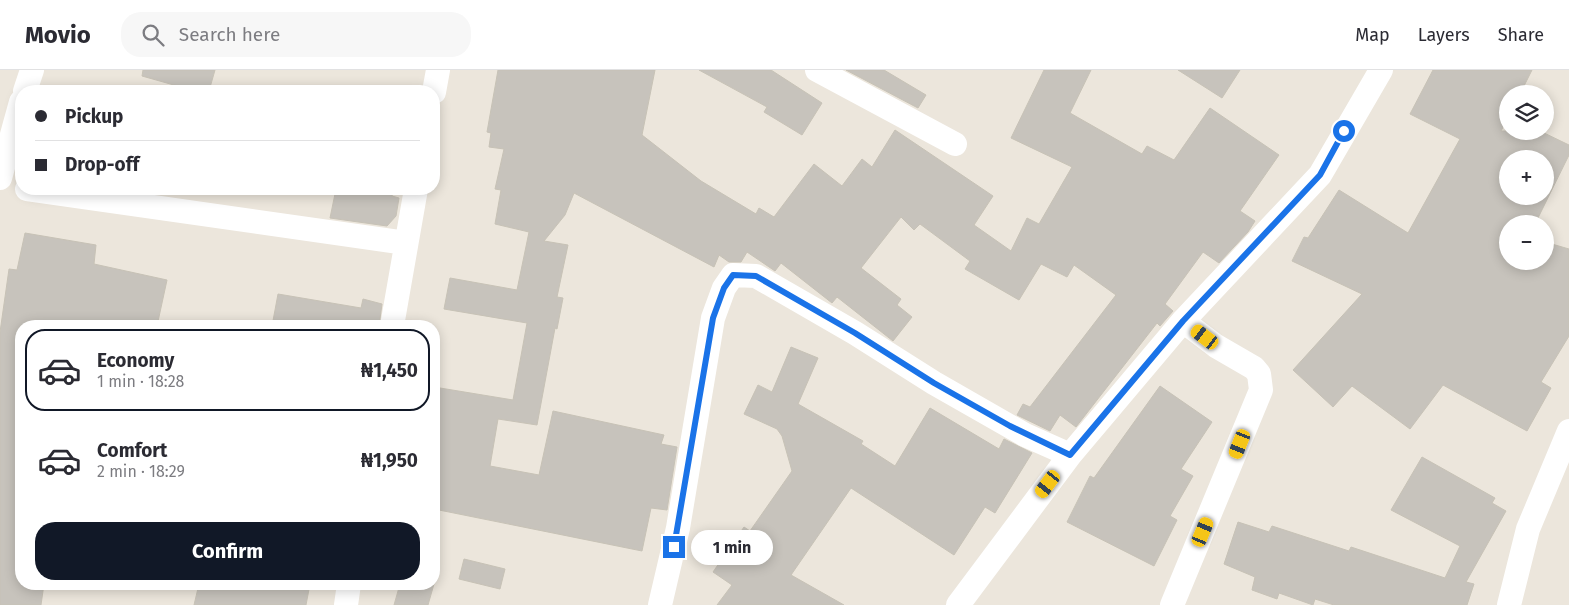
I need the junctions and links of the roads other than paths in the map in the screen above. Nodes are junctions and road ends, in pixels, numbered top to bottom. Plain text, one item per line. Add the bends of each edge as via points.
1 (32, 70) edge
2 (438, 70) edge
3 (817, 70) edge
4 (1381, 70) edge
5 (27, 85) edge
6 (435, 85) edge
7 (15, 124) edge
8 (955, 144) dead end
9 (0, 178) edge
10 (0, 185) edge
11 (15, 187) edge
12 (69, 195) edge
13 (415, 195) edge
14 (406, 243) junction
15 (393, 320) edge
16 (1183, 321) junction
17 (1569, 431) edge
18 (1070, 455) junction
19 (348, 590) edge
20 (346, 605) edge
21 (660, 605) edge
22 (958, 605) edge
23 (1172, 605) edge
24 (1508, 605) edge

1 - 5 street
2 - 6 street
3 - 8 street
4 - 16 street via 1320,175
7 - 9 street
10 - 11 street
12 - 14 street
13 - 14 street
14 - 15 street
16 - 18 street
16 - 23 street via 1216,346 1254,368 1259,374 1261,390
17 - 24 street via 1528,529
18 - 21 street via 1008,426 756,276 733,275 724,288 713,318 678,528
18 - 22 street
19 - 20 street

